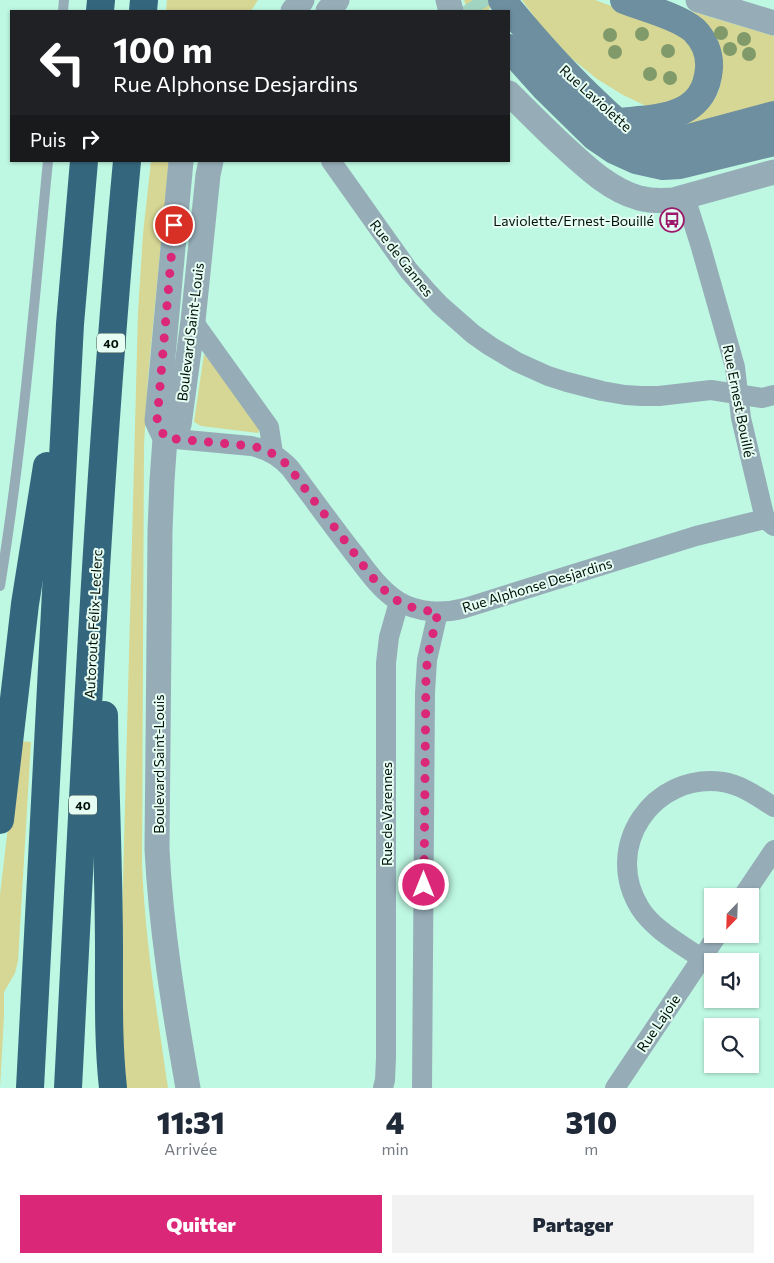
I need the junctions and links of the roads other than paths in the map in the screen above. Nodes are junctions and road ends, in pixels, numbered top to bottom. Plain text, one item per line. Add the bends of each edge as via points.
1 (302, 0) edge
2 (337, 0) edge
3 (502, 0) edge
4 (624, 0) edge
5 (698, 0) edge
6 (294, 10) edge
7 (329, 10) edge
8 (774, 23) edge
9 (510, 49) edge
10 (510, 94) edge
11 (774, 116) edge
12 (618, 122) junction
13 (774, 142) edge
14 (48, 162) edge
15 (84, 162) edge
16 (127, 162) edge
17 (181, 162) edge
18 (211, 162) edge
19 (332, 162) edge
20 (774, 172) edge
21 (685, 197) junction
22 (193, 321) junction
23 (70, 324) junction
24 (738, 394) junction
25 (774, 395) edge
26 (165, 438) junction
27 (273, 453) junction
28 (99, 522) junction
29 (770, 522) edge
30 (0, 586) edge
31 (399, 602) junction
32 (438, 612) junction
33 (774, 807) edge
34 (0, 820) edge
35 (774, 850) edge
36 (748, 888) edge
37 (712, 943) edge
38 (702, 958) junction
39 (30, 1088) edge
40 (68, 1088) edge
41 (113, 1088) edge
42 (188, 1088) edge
43 (384, 1088) edge
44 (422, 1088) edge
45 (615, 1088) edge

1 - 6 street
2 - 7 street
3 - 12 main road, Rue Laviolette via 574,82
4 - 12 main road via 692,29 708,53 709,71 697,99 678,114
5 - 8 street
9 - 13 main road, Rue Laviolette via 595,137 636,160 680,166
10 - 21 street via 595,174 615,187 648,200
11 - 12 main road, Rue Laviolette via 669,141 642,136
14 - 30 lane via 22,427
15 - 23 highway
16 - 28 highway, Autoroute Félix-Leclerc / 40
17 - 26 street, Boulevard Saint-Louis via 157,421
18 - 22 street, Boulevard Saint-Louis
19 - 24 street, Rue de Gannes via 425,289 473,334 517,362 548,376 625,395 659,396 711,390
20 - 21 street
21 - 24 street, Rue Ernest Bouillé via 735,367
22 - 26 street, Boulevard Saint-Louis via 179,425
22 - 27 street via 269,427
23 - 34 highway via 25,604
23 - 39 highway
24 - 25 street, Rue de Gannes via 762,398
24 - 29 street, Rue Ernest Bouillé via 741,418
26 - 27 street, Rue Alphonse Desjardins via 259,447
26 - 42 street, Boulevard Saint-Louis via 159,593 157,849 166,952
27 - 31 street, Rue Alphonse Desjardins via 290,468 376,581
28 - 40 highway, Autoroute Félix-Leclerc / 40
28 - 41 highway via 108,1006
29 - 32 street, Rue Alphonse Desjardins via 696,536 465,608
31 - 32 street, Rue Alphonse Desjardins
31 - 43 street, Rue de Varennes via 386,663
32 - 44 street via 425,693
33 - 38 street via 738,786 725,782 697,782 659,798 634,830 627,857 634,897 660,929
35 - 36 street
37 - 38 street, Rue Lajoie
38 - 45 street, Rue Lajoie

